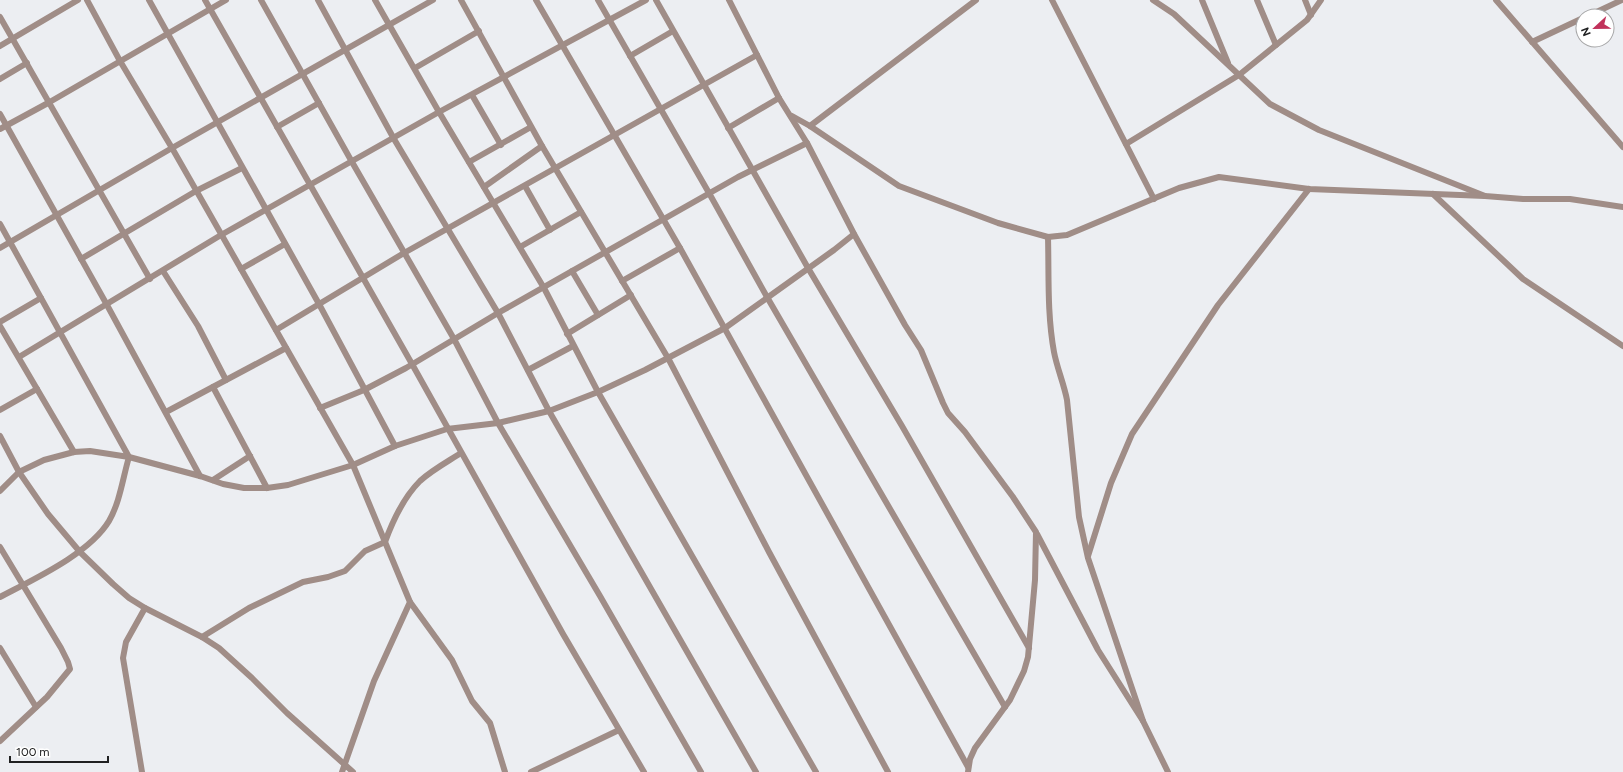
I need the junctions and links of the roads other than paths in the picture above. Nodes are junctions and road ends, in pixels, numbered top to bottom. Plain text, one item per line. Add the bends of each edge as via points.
1 (78, 0) edge
2 (87, 0) edge
3 (149, 0) edge
4 (205, 0) edge
5 (226, 0) edge
6 (261, 0) edge
7 (318, 0) edge
8 (375, 0) edge
9 (433, 0) edge
10 (461, 0) edge
11 (536, 0) edge
12 (598, 0) edge
13 (646, 0) edge
14 (656, 0) edge
15 (729, 0) edge
16 (976, 0) edge
17 (1052, 0) edge
18 (1153, 0) edge
19 (1202, 0) edge
20 (1257, 0) edge
21 (1305, 0) edge
22 (1321, 0) edge
23 (1496, 0) edge
24 (1622, 0) edge
25 (1605, 8) edge
26 (210, 9) junction
27 (1311, 15) junction
28 (0, 17) edge
29 (610, 20) junction
30 (1575, 22) edge
31 (389, 25) junction
32 (478, 30) junction
33 (673, 31) junction
34 (168, 32) junction
35 (13, 39) junction
36 (1532, 42) junction
37 (1276, 45) junction
38 (0, 46) edge
39 (563, 46) junction
40 (345, 50) junction
41 (757, 55) junction
42 (630, 56) junction
43 (120, 61) junction
44 (27, 63) junction
45 (1228, 65) junction
46 (415, 68) junction
47 (303, 74) junction
48 (1239, 75) junction
49 (504, 77) junction
50 (0, 78) edge
51 (703, 85) junction
52 (472, 95) junction
53 (260, 98) junction
54 (779, 98) junction
55 (48, 103) junction
56 (319, 103) junction
57 (660, 109) junction
58 (439, 112) junction
59 (0, 114) edge
60 (790, 116) junction
61 (216, 122) junction
62 (7, 125) junction
63 (810, 126) junction
64 (277, 127) junction
65 (531, 127) junction
66 (728, 128) junction
67 (0, 129) edge
68 (613, 135) junction
69 (394, 139) junction
70 (806, 143) junction
71 (1126, 144) junction
72 (500, 145) junction
73 (542, 146) junction
74 (1623, 147) edge
75 (172, 148) junction
76 (352, 162) junction
77 (469, 162) junction
78 (242, 168) junction
79 (556, 169) junction
80 (752, 169) junction
81 (310, 185) junction
82 (525, 186) junction
83 (484, 187) junction
84 (1309, 190) junction
85 (98, 191) junction
86 (196, 192) junction
87 (709, 193) junction
88 (1433, 194) junction
89 (1485, 196) junction
90 (1154, 199) junction
91 (494, 203) junction
92 (1623, 207) edge
93 (266, 210) junction
94 (581, 212) junction
95 (57, 216) junction
96 (664, 220) junction
97 (0, 224) edge
98 (448, 229) junction
99 (550, 230) junction
100 (124, 234) junction
101 (854, 234) junction
102 (221, 235) junction
103 (1048, 237) junction
104 (10, 243) junction
105 (285, 244) junction
106 (520, 247) junction
107 (0, 248) edge
108 (680, 248) junction
109 (605, 252) junction
110 (404, 253) junction
111 (81, 259) junction
112 (808, 268) junction
113 (241, 269) junction
114 (163, 271) junction
115 (572, 271) junction
116 (362, 278) junction
117 (150, 279) junction
118 (622, 280) junction
119 (544, 288) junction
120 (631, 295) junction
121 (767, 297) junction
122 (41, 298) junction
123 (319, 304) junction
124 (107, 305) junction
125 (498, 313) junction
126 (598, 315) junction
127 (0, 322) edge
128 (0, 326) edge
129 (725, 328) junction
130 (276, 330) junction
131 (60, 333) junction
132 (567, 334) junction
133 (454, 339) junction
134 (573, 346) junction
135 (1623, 346) edge
136 (286, 348) junction
137 (18, 357) junction
138 (668, 358) junction
139 (412, 364) junction
140 (528, 370) junction
141 (226, 380) junction
142 (213, 387) junction
143 (37, 389) junction
144 (364, 390) junction
145 (598, 392) junction
146 (320, 408) junction
147 (0, 410) edge
148 (550, 411) junction
149 (166, 412) junction
150 (498, 423) junction
151 (447, 429) junction
152 (0, 436) edge
153 (395, 446) junction
154 (74, 452) junction
155 (461, 453) junction
156 (250, 456) junction
157 (129, 457) junction
158 (353, 465) junction
159 (19, 472) junction
160 (200, 476) junction
161 (213, 480) junction
162 (267, 488) junction
163 (0, 490) edge
164 (1036, 532) junction
165 (385, 542) junction
166 (0, 547) edge
167 (80, 552) junction
168 (1088, 558) junction
169 (22, 585) junction
170 (0, 597) edge
171 (410, 602) junction
172 (145, 608) junction
173 (202, 637) junction
174 (0, 648) edge
175 (1029, 648) junction
176 (36, 707) junction
177 (1005, 707) junction
178 (1143, 721) junction
179 (620, 730) junction
180 (0, 741) edge
181 (345, 766) junction
182 (968, 770) edge
183 (142, 772) edge
184 (342, 772) edge
185 (353, 772) edge
186 (505, 772) edge
187 (531, 772) edge
188 (644, 772) edge
189 (701, 772) edge
190 (756, 772) edge
191 (816, 772) edge
192 (888, 772) edge
193 (1168, 772) edge

1 - 35 street
2 - 43 street
3 - 34 street
4 - 26 street
5 - 26 street
6 - 47 street
7 - 40 street
8 - 31 street
9 - 31 street
10 - 32 street
11 - 39 street
12 - 29 street
13 - 29 street
14 - 33 street
15 - 41 street
16 - 63 street
17 - 71 street
18 - 45 street via 1174,14
19 - 45 street
20 - 37 street
21 - 27 street
22 - 27 street
23 - 36 street
24 - 25 street
26 - 34 street
26 - 53 street
27 - 37 street
28 - 35 street
29 - 39 street
29 - 42 street
30 - 36 street
31 - 40 street
31 - 46 street
32 - 46 street
32 - 49 street
33 - 42 street
33 - 51 street
34 - 43 street
34 - 61 street
35 - 38 street
35 - 44 street
36 - 74 street
37 - 48 street
39 - 49 street
39 - 68 street
40 - 47 street
40 - 69 street
41 - 51 street
41 - 54 street
42 - 57 street
43 - 55 street
43 - 75 street
44 - 50 street
44 - 55 street
45 - 48 street
46 - 58 street
47 - 53 street
47 - 56 street
48 - 71 street
48 - 89 street via 1270,104 1319,130
49 - 52 street
49 - 65 street
51 - 57 street
51 - 66 street
52 - 58 street
52 - 72 street
53 - 61 street
53 - 64 street
54 - 60 street
54 - 66 street
55 - 62 street
55 - 85 street
56 - 64 street
56 - 76 street
57 - 68 street
57 - 87 street
58 - 69 street
58 - 77 street
59 - 62 street
60 - 63 street
60 - 70 street
61 - 75 street
61 - 78 street
62 - 67 street
62 - 95 street
63 - 103 street via 898,186 998,223
64 - 81 street
65 - 72 street
65 - 73 street
66 - 80 street
68 - 79 street
68 - 96 street
69 - 76 street
69 - 98 street
70 - 80 street
70 - 101 street
71 - 90 street
72 - 77 street
73 - 79 street
73 - 83 street
75 - 85 street
75 - 86 street
76 - 81 street
76 - 110 street
77 - 83 street
78 - 86 street
78 - 93 street
79 - 82 street
79 - 94 street
80 - 87 street
80 - 112 street
81 - 93 street
81 - 116 street
82 - 91 street
82 - 99 street
83 - 91 street
84 - 88 street
84 - 90 street via 1219,177 1180,188
84 - 168 street via 1218,305 1132,434 1111,483
85 - 95 street
85 - 100 street
86 - 100 street
86 - 102 street
87 - 96 street
87 - 121 street
88 - 89 street
88 - 135 street via 1523,279
89 - 92 street via 1570,199
90 - 103 street via 1067,235
91 - 98 street
91 - 106 street
93 - 102 street
93 - 105 street
94 - 99 street
94 - 109 street
95 - 104 street
95 - 111 street
96 - 108 street
96 - 109 street
97 - 104 street
98 - 110 street
98 - 125 street
99 - 106 street
100 - 111 street
100 - 117 street
101 - 112 street
101 - 164 street via 921,350 948,413 1009,491
102 - 113 street
102 - 114 street
103 - 168 street via 1051,331 1054,354 1067,400 1079,517
104 - 107 street
104 - 122 street
105 - 113 street
105 - 123 street
106 - 119 street
108 - 118 street
108 - 129 street
109 - 115 street
109 - 118 street
110 - 116 street
110 - 133 street
111 - 124 street
112 - 121 street
112 - 175 street
113 - 130 street
114 - 117 street
114 - 141 street via 198,326
115 - 119 street
115 - 126 street
116 - 123 street
116 - 139 street
117 - 124 street
118 - 120 street
119 - 125 street
119 - 132 street
120 - 126 street
120 - 138 street
121 - 129 street
121 - 177 street
122 - 127 street
122 - 131 street
123 - 130 street
123 - 144 street
124 - 131 street
124 - 149 street
125 - 133 street
125 - 140 street
126 - 132 street
128 - 137 street
129 - 138 street
129 - 182 street
130 - 136 street
131 - 137 street
131 - 157 street
132 - 134 street
133 - 139 street
133 - 150 street
134 - 140 street
134 - 145 street
136 - 141 street
136 - 146 street
137 - 143 street
138 - 145 street
138 - 192 street
139 - 144 street
139 - 151 street
140 - 148 street
141 - 142 street
142 - 149 street
142 - 156 street
143 - 147 street
143 - 154 street
144 - 146 street
144 - 153 street
145 - 148 street
145 - 191 street
146 - 158 street
148 - 150 street
148 - 190 street
149 - 160 street
150 - 151 street
150 - 189 street
151 - 153 street
151 - 155 street
152 - 159 street
153 - 158 street
154 - 157 street via 90,451
154 - 159 street via 44,460
155 - 165 street via 420,481 395,517
155 - 179 street
156 - 161 street
156 - 162 street
157 - 160 street
157 - 167 street via 109,521
158 - 162 street via 288,485
158 - 165 street
159 - 163 street
159 - 167 street via 48,514
160 - 161 street
161 - 162 street via 244,488
164 - 175 street
164 - 178 street via 1098,650
165 - 171 street
165 - 173 street via 364,551 341,573 303,582 250,608
166 - 169 street
167 - 169 street
167 - 172 street via 129,598
168 - 178 street
169 - 170 street
169 - 176 street via 61,648 70,669
171 - 181 street via 374,681
171 - 186 street via 452,660 472,701 490,723
172 - 173 street
172 - 183 street via 126,642 123,658
173 - 181 street via 219,648
174 - 176 street
175 - 177 street via 1024,671
176 - 180 street
177 - 182 street via 975,748
178 - 193 street
179 - 187 street
179 - 188 street
181 - 184 street
181 - 185 street

